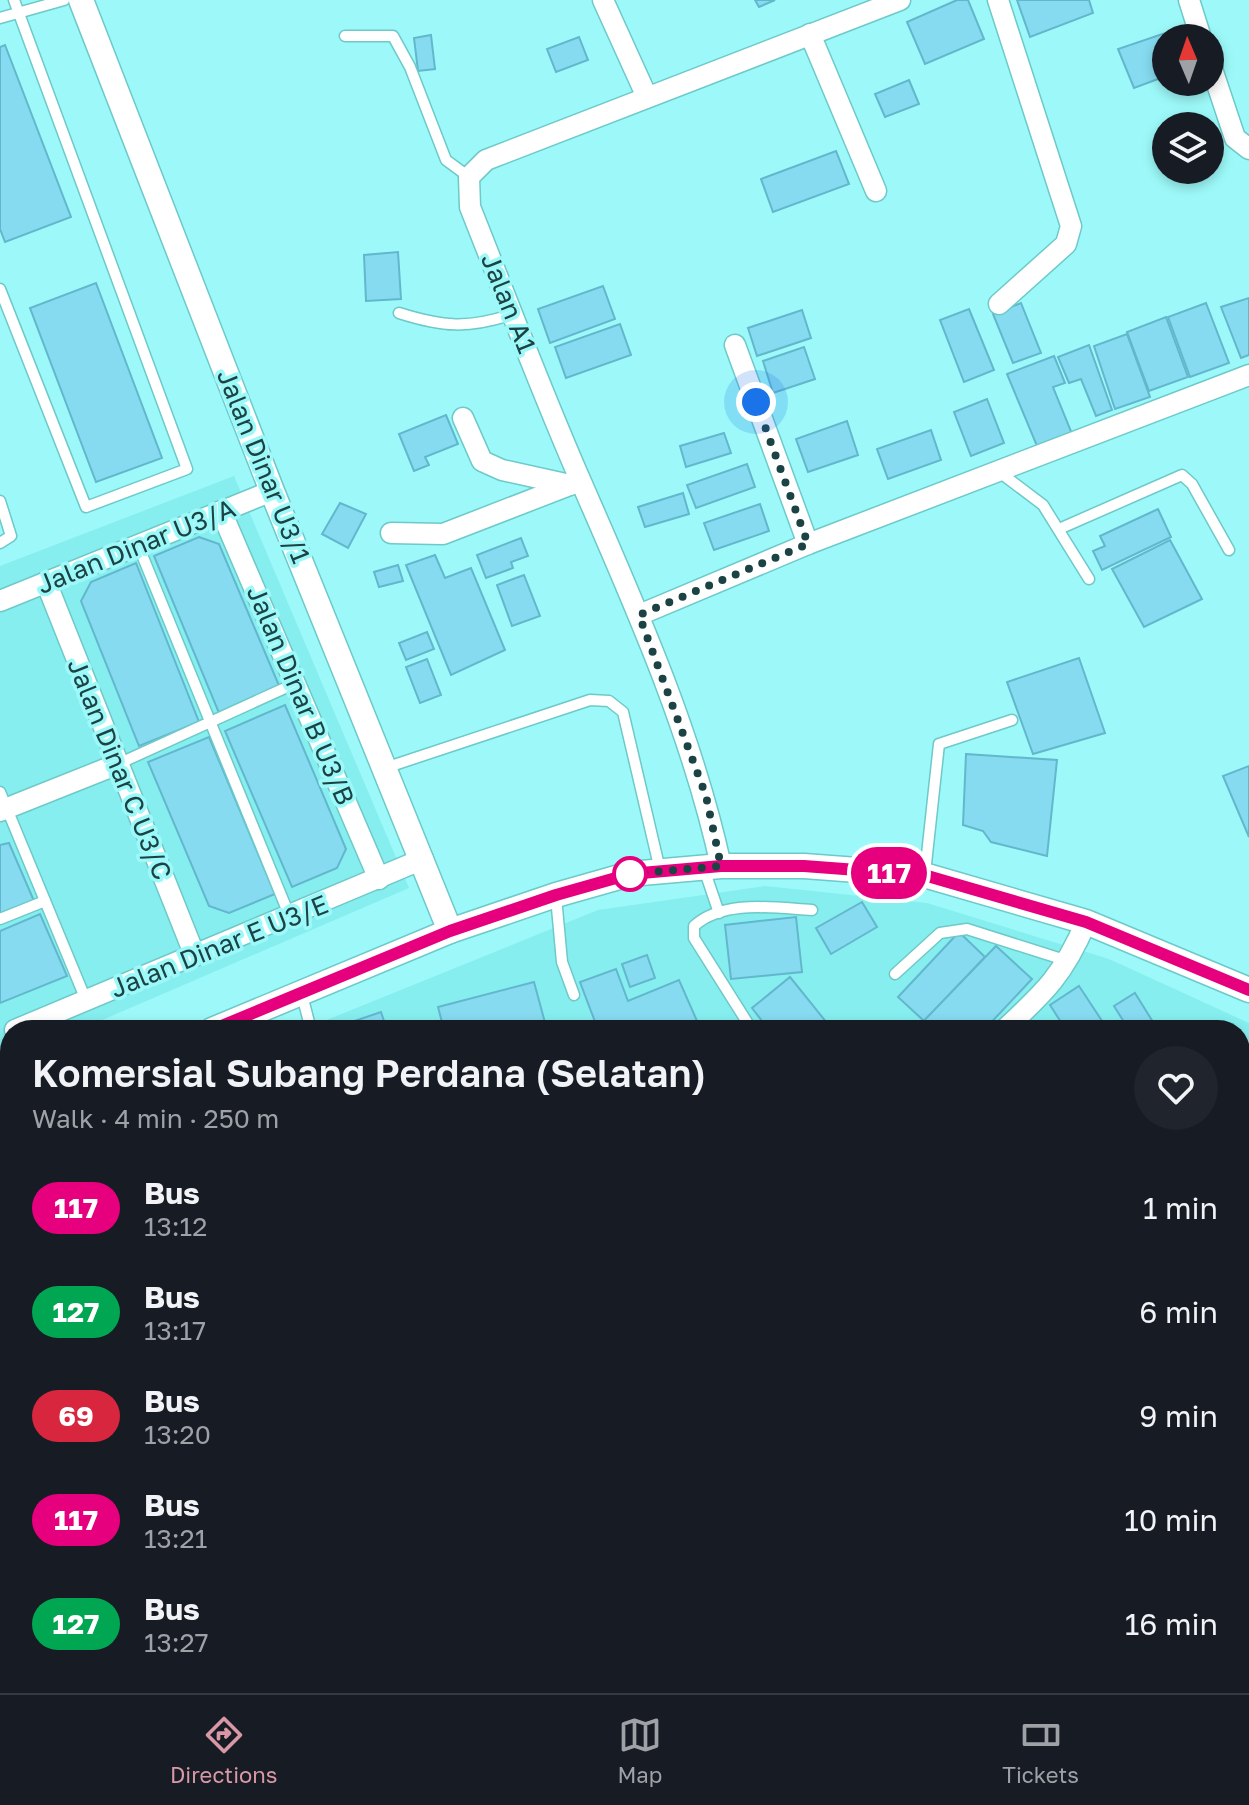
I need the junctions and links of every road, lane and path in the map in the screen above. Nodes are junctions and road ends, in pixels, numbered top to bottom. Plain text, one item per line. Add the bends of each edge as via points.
1 (14, 0) edge
2 (27, 0) edge
3 (64, 0) edge
4 (81, 0) edge
5 (603, 0) edge
6 (900, 0) edge
7 (998, 0) edge
8 (1189, 0) edge
9 (18, 11) junction
10 (0, 18) edge
11 (1197, 24) edge
12 (810, 34) junction
13 (345, 36) dead end
14 (1221, 96) edge
15 (647, 97) junction
16 (1249, 149) edge
17 (469, 177) junction
18 (876, 191) dead end
19 (0, 289) edge
20 (999, 304) dead end
21 (399, 313) dead end
22 (513, 314) junction
23 (735, 345) dead end
24 (1249, 375) edge
25 (463, 418) dead end
26 (998, 471) junction
27 (575, 483) junction
28 (272, 491) junction
29 (0, 501) edge
30 (221, 511) junction
31 (1059, 529) junction
32 (391, 533) dead end
33 (0, 543) edge
34 (808, 544) junction
35 (138, 545) junction
36 (1229, 550) dead end
37 (1089, 579) dead end
38 (46, 582) junction
39 (0, 601) edge
40 (639, 615) junction
41 (296, 683) junction
42 (1012, 720) dead end
43 (211, 722) junction
44 (118, 764) junction
45 (385, 768) junction
46 (2, 804) edge
47 (423, 859) junction
48 (712, 867) junction
49 (661, 871) junction
50 (924, 875) junction
51 (379, 879) junction
52 (556, 895) junction
53 (45, 901) junction
54 (812, 910) dead end
55 (719, 913) junction
56 (290, 917) junction
57 (0, 919) edge
58 (1086, 922) junction
59 (450, 931) junction
60 (195, 956) junction
61 (1069, 961) junction
62 (895, 974) dead end
63 (1249, 990) edge
64 (301, 993) junction
65 (574, 995) dead end
66 (86, 1000) junction
67 (38, 1020) edge
68 (236, 1020) edge
69 (308, 1020) edge
70 (746, 1020) edge
71 (1015, 1020) edge

1 - 9 lane
2 - 9 lane
3 - 9 lane
4 - 28 street, Jalan Dinar U3/1
5 - 15 street
6 - 12 street
7 - 20 street via 1071,226 1066,244
8 - 11 street
9 - 10 lane
9 - 19 lane via 187,469 86,507
12 - 15 street
12 - 18 street
13 - 17 lane via 393,36 446,160
14 - 16 street via 1235,138
15 - 17 street via 486,160
17 - 22 street, Jalan A1 via 470,207
21 - 22 lane via 438,326
22 - 27 street, Jalan A1
23 - 34 street
24 - 26 street
25 - 27 street via 482,461 502,470
26 - 31 lane via 1033,495
26 - 34 street
27 - 32 street via 443,534
27 - 40 street, Jalan A1
28 - 30 street, Jalan Dinar U3/A
28 - 45 street, Jalan Dinar U3/1
29 - 33 lane via 11,529 11,536
30 - 35 street, Jalan Dinar U3/A
30 - 41 street, Jalan Dinar B U3/B
31 - 36 lane via 1182,475
31 - 37 lane
34 - 40 street
35 - 38 street, Jalan Dinar U3/A
35 - 43 lane
38 - 39 street, Jalan Dinar U3/A
38 - 44 street, Jalan Dinar C U3/C
40 - 48 street, Jalan A1 via 706,796
41 - 43 lane
41 - 51 street, Jalan Dinar B U3/B
42 - 50 lane via 945,740 936,748
43 - 44 lane
43 - 56 lane
44 - 46 street
44 - 60 street, Jalan Dinar C U3/C
45 - 47 street, Jalan Dinar U3/1
45 - 49 lane via 590,700 609,701 623,712
46 - 53 lane
47 - 51 street, Jalan Dinar E U3/E
47 - 59 street, Jalan Dinar U3/1
48 - 49 street
48 - 50 street via 804,866
48 - 55 lane
49 - 52 street
50 - 58 street
51 - 56 street, Jalan Dinar E U3/E
52 - 59 street
52 - 65 lane via 562,962
53 - 57 lane
53 - 66 lane
54 - 55 lane
55 - 70 lane via 699,922 692,932
56 - 60 street, Jalan Dinar E U3/E
58 - 61 street
58 - 63 street
59 - 64 street
60 - 66 street, Jalan Dinar E U3/E
61 - 62 lane via 967,929 940,933
61 - 71 street via 1049,989
64 - 68 street
64 - 69 lane
66 - 67 street, Jalan Dinar E U3/E

